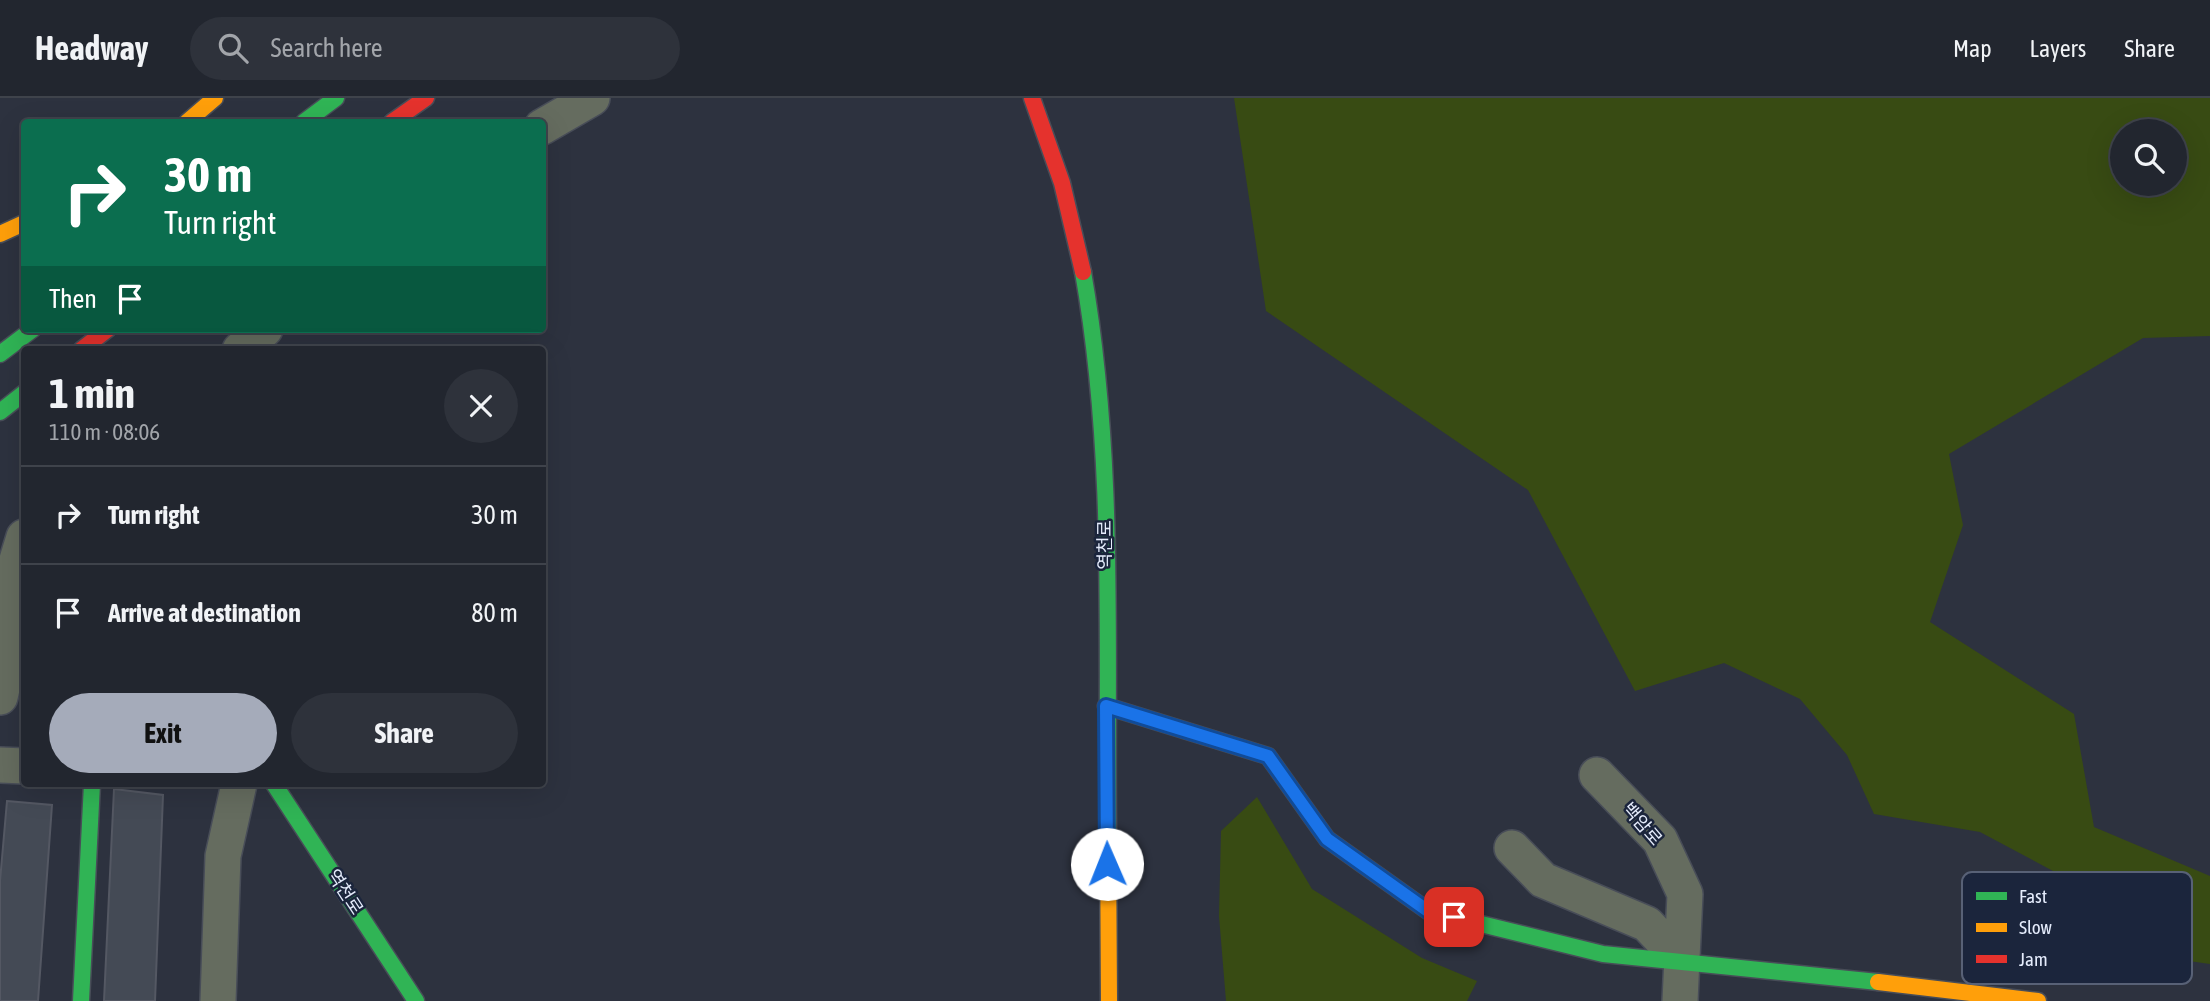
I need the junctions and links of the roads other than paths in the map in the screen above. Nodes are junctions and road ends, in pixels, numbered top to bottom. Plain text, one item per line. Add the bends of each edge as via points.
1 (215, 98) edge
2 (336, 98) edge
3 (426, 98) edge
4 (592, 98) edge
5 (1032, 98) edge
6 (190, 119) edge
7 (308, 119) edge
8 (396, 119) edge
9 (546, 125) edge
10 (21, 224) edge
11 (0, 234) edge
12 (28, 333) edge
13 (103, 333) edge
14 (260, 333) edge
15 (86, 346) edge
16 (245, 346) edge
17 (0, 354) edge
18 (21, 395) edge
19 (0, 412) edge
20 (21, 547) edge
21 (20, 630) edge
22 (0, 697) edge
23 (1106, 706) junction
24 (0, 765) edge
25 (21, 766) edge
26 (1597, 775) dead end
27 (92, 787) edge
28 (238, 787) edge
29 (276, 787) edge
30 (1512, 848) dead end
31 (1682, 961) junction
32 (81, 1001) edge
33 (218, 1001) edge
34 (416, 1001) edge
35 (1109, 1001) edge
36 (1680, 1001) edge
37 (2038, 1001) edge

1 - 6 main road
2 - 7 main road
3 - 8 main road
4 - 9 street
5 - 23 main road, 역천로 via 1073,225 1100,364 1105,447
10 - 11 main road
12 - 17 main road
13 - 15 main road
14 - 16 street
18 - 19 main road
20 - 21 street via 7,593
21 - 22 street
23 - 31 main road via 1268,756 1327,839 1428,911 1603,954
23 - 35 main road, 역천로
24 - 25 street
26 - 31 street, 백암로 via 1660,840 1685,894
27 - 32 main road
28 - 33 street via 223,856
29 - 34 main road, 역천로
30 - 31 street via 1543,880 1647,924
31 - 36 street, 백암로
31 - 37 main road

